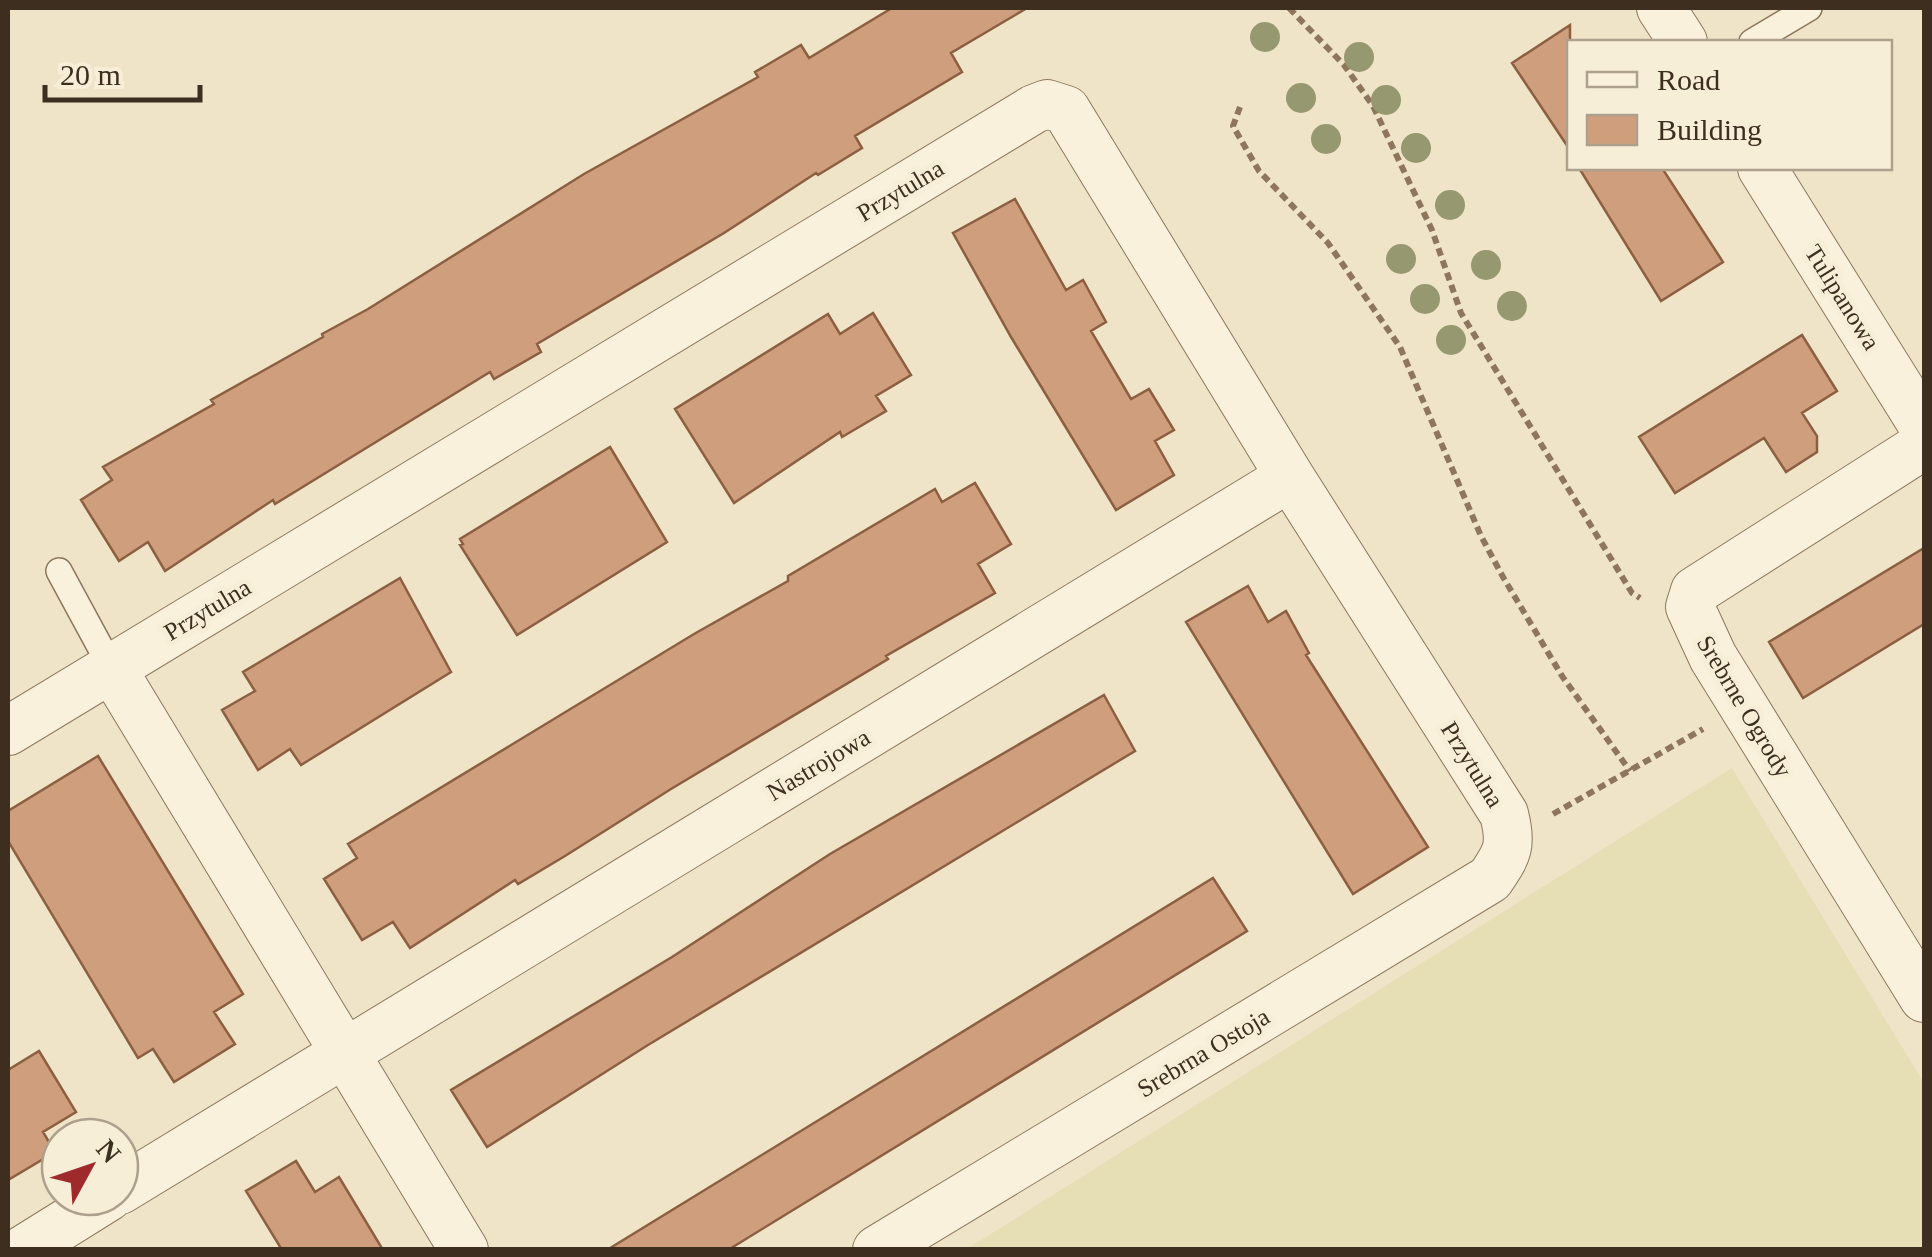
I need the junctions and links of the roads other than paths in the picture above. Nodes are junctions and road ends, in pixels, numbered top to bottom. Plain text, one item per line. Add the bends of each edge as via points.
1 (1661, 8) edge
2 (1809, 8) edge
3 (1682, 40) edge
4 (1755, 40) edge
5 (1763, 170) edge
6 (1924, 427) edge
7 (1924, 445) edge
8 (1290, 477) junction
9 (59, 571) dead end
10 (111, 667) junction
11 (8, 731) edge
12 (1510, 838) joint
13 (1924, 998) edge
14 (346, 1050) junction
15 (140, 1178) edge
16 (76, 1217) edge
17 (23, 1250) edge
18 (464, 1250) edge
19 (877, 1250) edge

1 - 3 street
2 - 4 lane
5 - 6 street, Tulipanowa
7 - 13 street, Srebrne Ogrody via 1696,591 1690,607 1712,657
8 - 10 street, Przytulna via 1066,110 1047,104
8 - 12 street, Przytulna via 1504,814
8 - 14 street, Nastrojowa
9 - 10 lane
10 - 11 street, Przytulna
10 - 14 street
12 - 19 street, Srebrna Ostoja via 1490,879
14 - 15 street, Nastrojowa
14 - 18 street
16 - 17 street

